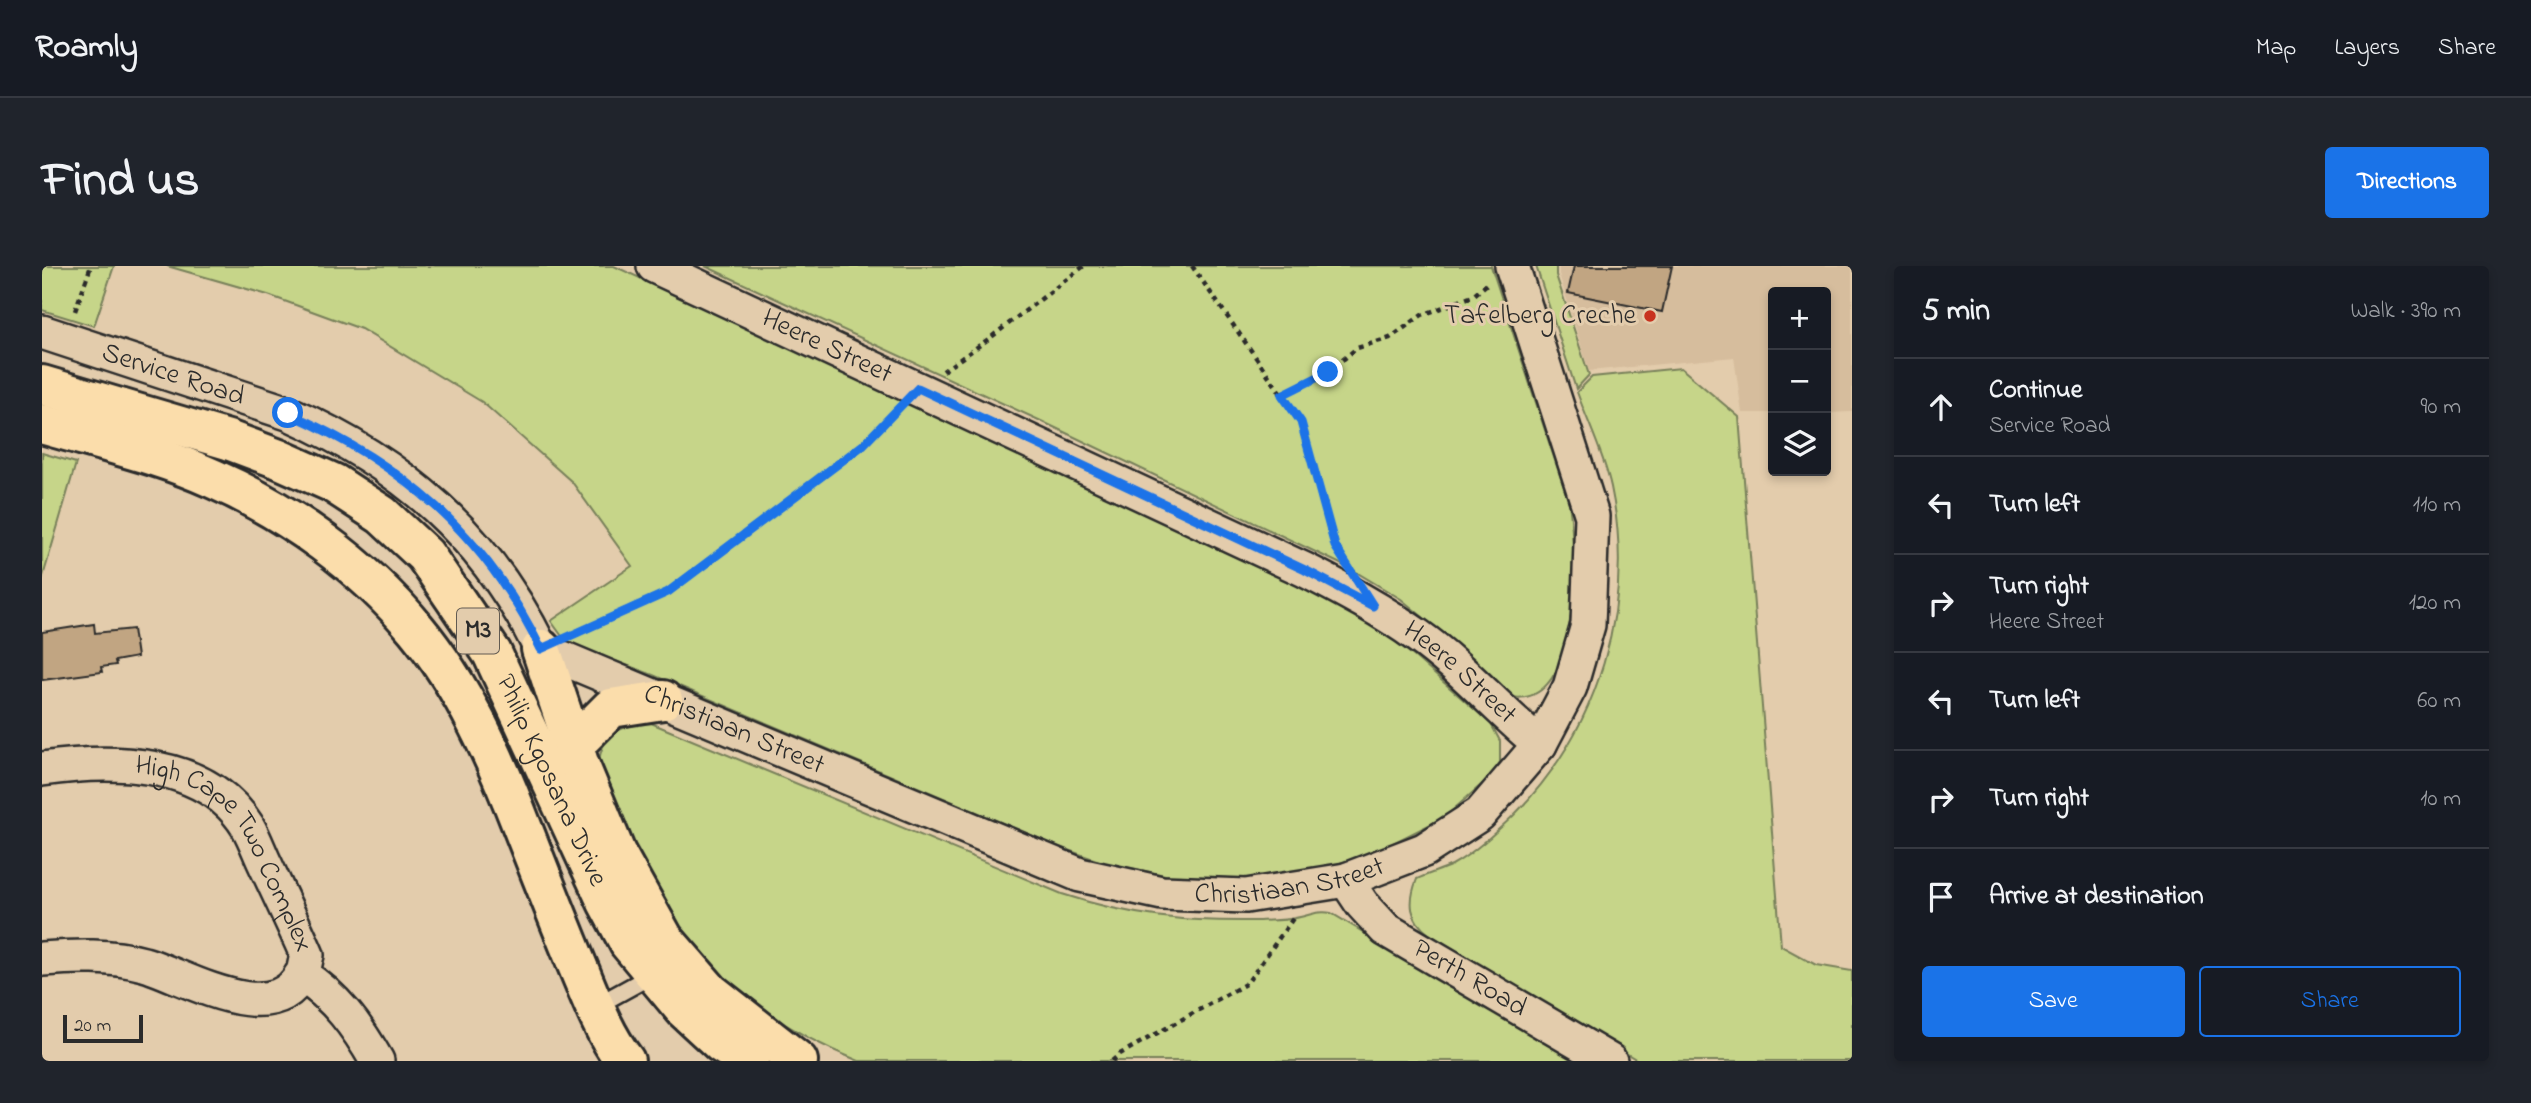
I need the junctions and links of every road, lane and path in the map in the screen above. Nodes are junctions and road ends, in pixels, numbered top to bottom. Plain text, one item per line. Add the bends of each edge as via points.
1 (91, 266) edge
2 (654, 266) edge
3 (1084, 266) edge
4 (1192, 266) edge
5 (1503, 272) edge
6 (72, 319) dead end
7 (42, 332) edge
8 (42, 385) edge
9 (918, 388) junction
10 (1282, 395) junction
11 (42, 424) edge
12 (1342, 557) dead end
13 (541, 649) junction
14 (663, 700) junction
15 (1540, 744) junction
16 (573, 746) junction
17 (42, 769) edge
18 (1346, 880) junction
19 (1299, 910) dead end
20 (42, 959) edge
21 (654, 974) junction
22 (302, 975) junction
23 (594, 1007) junction
24 (377, 1061) edge
25 (625, 1061) edge
26 (749, 1061) edge
27 (798, 1061) edge
28 (1112, 1061) edge
29 (1610, 1061) edge

1 - 6 path
2 - 9 street, Heere Street
3 - 9 path
4 - 10 path
5 - 10 path via 1473,296 1422,315 1390,338 1357,348 1328,372
5 - 15 street, Christiaan Street via 1592,516 1588,625 1570,687
7 - 13 street, Service Road via 288,413 363,450 424,494 477,549 505,585
8 - 21 main road, Philip Kgosana Drive / M3 via 279,459 363,502 425,555 492,653 607,902 629,943
9 - 13 path via 863,445 668,592
9 - 15 street, Heere Street via 1373,606 1438,652
10 - 12 path via 1301,422 1335,546
11 - 23 main road, Philip Kgosana Drive / M3 via 214,478 307,531 385,595 418,631 482,733
13 - 14 street, Christiaan Street
13 - 16 main road
14 - 16 main road via 611,708
14 - 18 street, Christiaan Street via 1080,875 1162,893 1246,896
15 - 18 street, Christiaan Street via 1480,814 1424,850
16 - 27 main road via 616,853 664,939 710,992
17 - 22 street, High Cape Two Complex via 75,764 141,766 206,786 247,826 307,955
18 - 29 street, Perth Road via 1385,929
19 - 28 path via 1247,983
20 - 22 street, High Cape Two Complex via 115,958 251,1001 272,999
21 - 23 lane
21 - 26 main road, Philip Kgosana Drive / M3 via 722,1044
22 - 24 street via 322,988 351,1019
23 - 25 main road, Philip Kgosana Drive / M3

